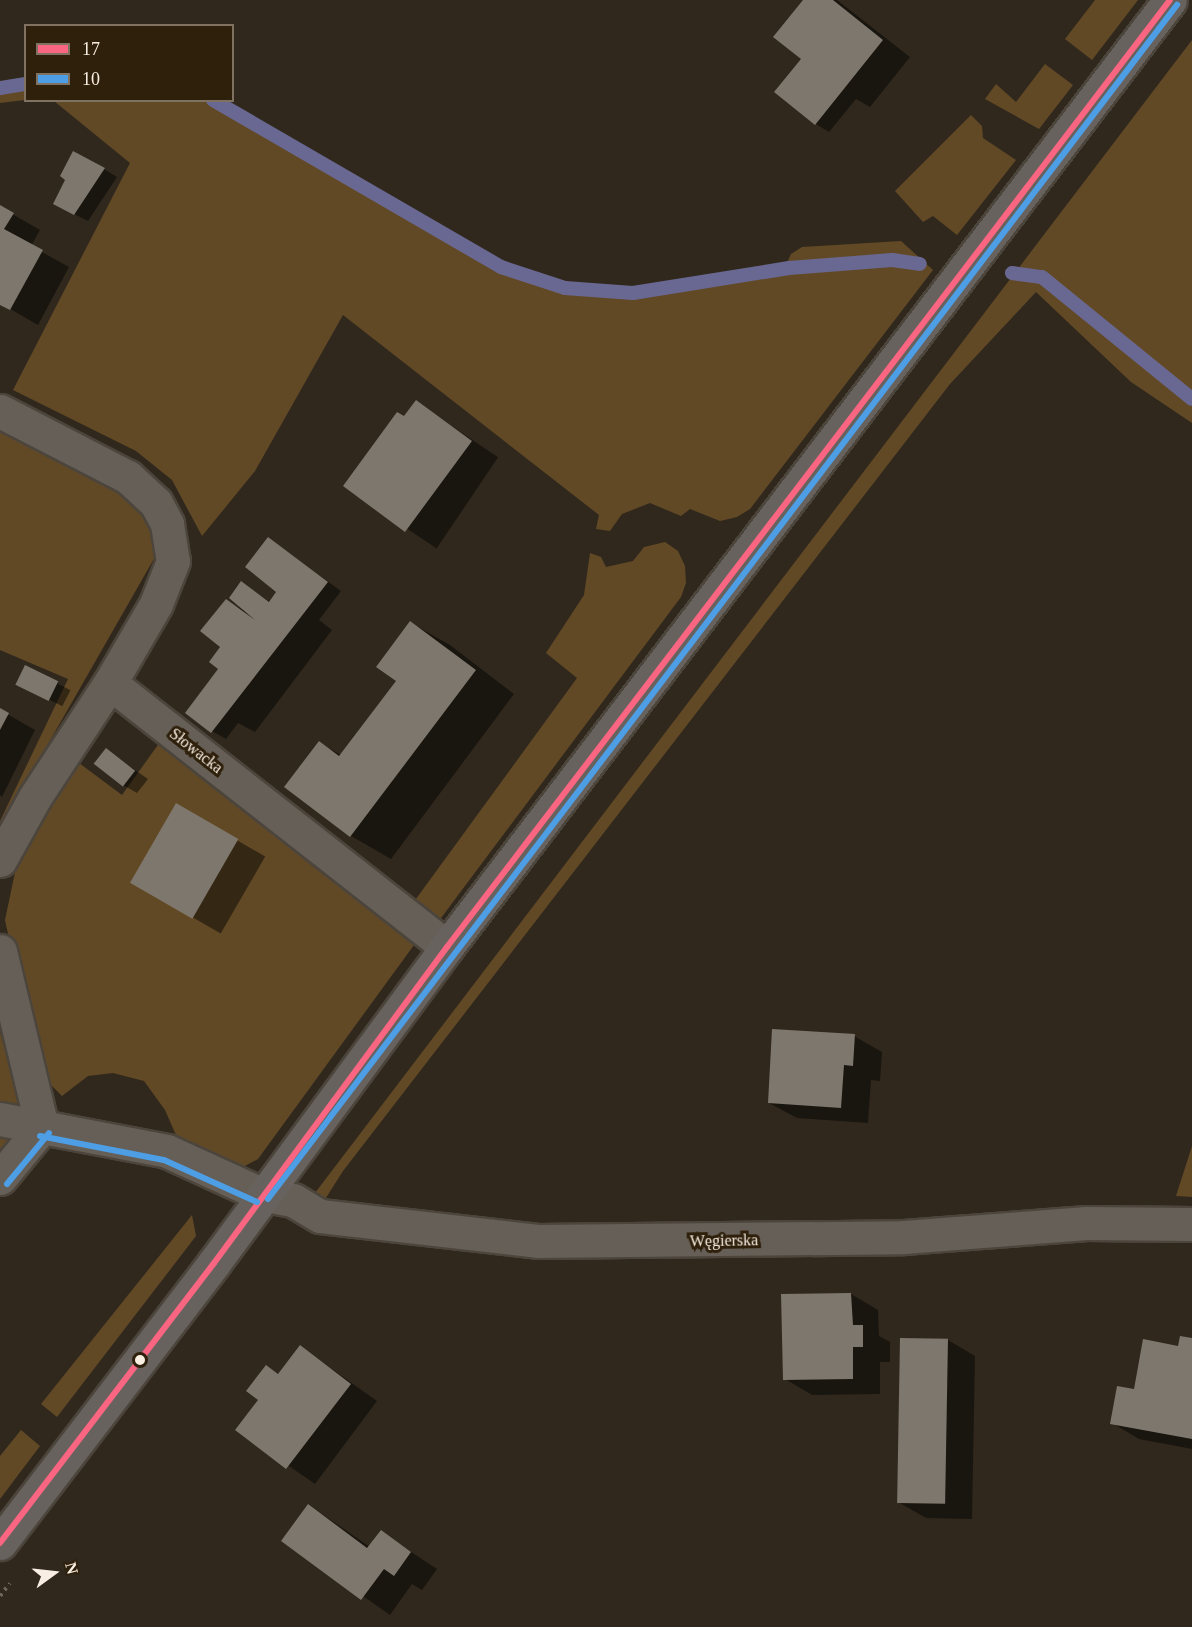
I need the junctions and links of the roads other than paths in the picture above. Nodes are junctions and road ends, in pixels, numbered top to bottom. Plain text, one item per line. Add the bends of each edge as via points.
1 (1170, 0) edge
2 (0, 411) edge
3 (110, 683) junction
4 (0, 860) edge
5 (447, 947) junction
6 (0, 951) edge
7 (0, 1119) edge
8 (42, 1127) junction
9 (0, 1178) edge
10 (261, 1194) junction
11 (1192, 1224) edge
12 (0, 1543) edge

1 - 5 main road
2 - 3 street via 128,477 156,502 167,524 173,561 156,604
3 - 4 street via 35,797
3 - 5 street, Słowacka
5 - 10 main road
6 - 8 street
7 - 8 street
8 - 9 street
8 - 10 street, Węgierska via 167,1151
10 - 11 street, Węgierska via 292,1200 320,1216 537,1241 904,1237 1086,1223
10 - 12 main road via 214,1263

